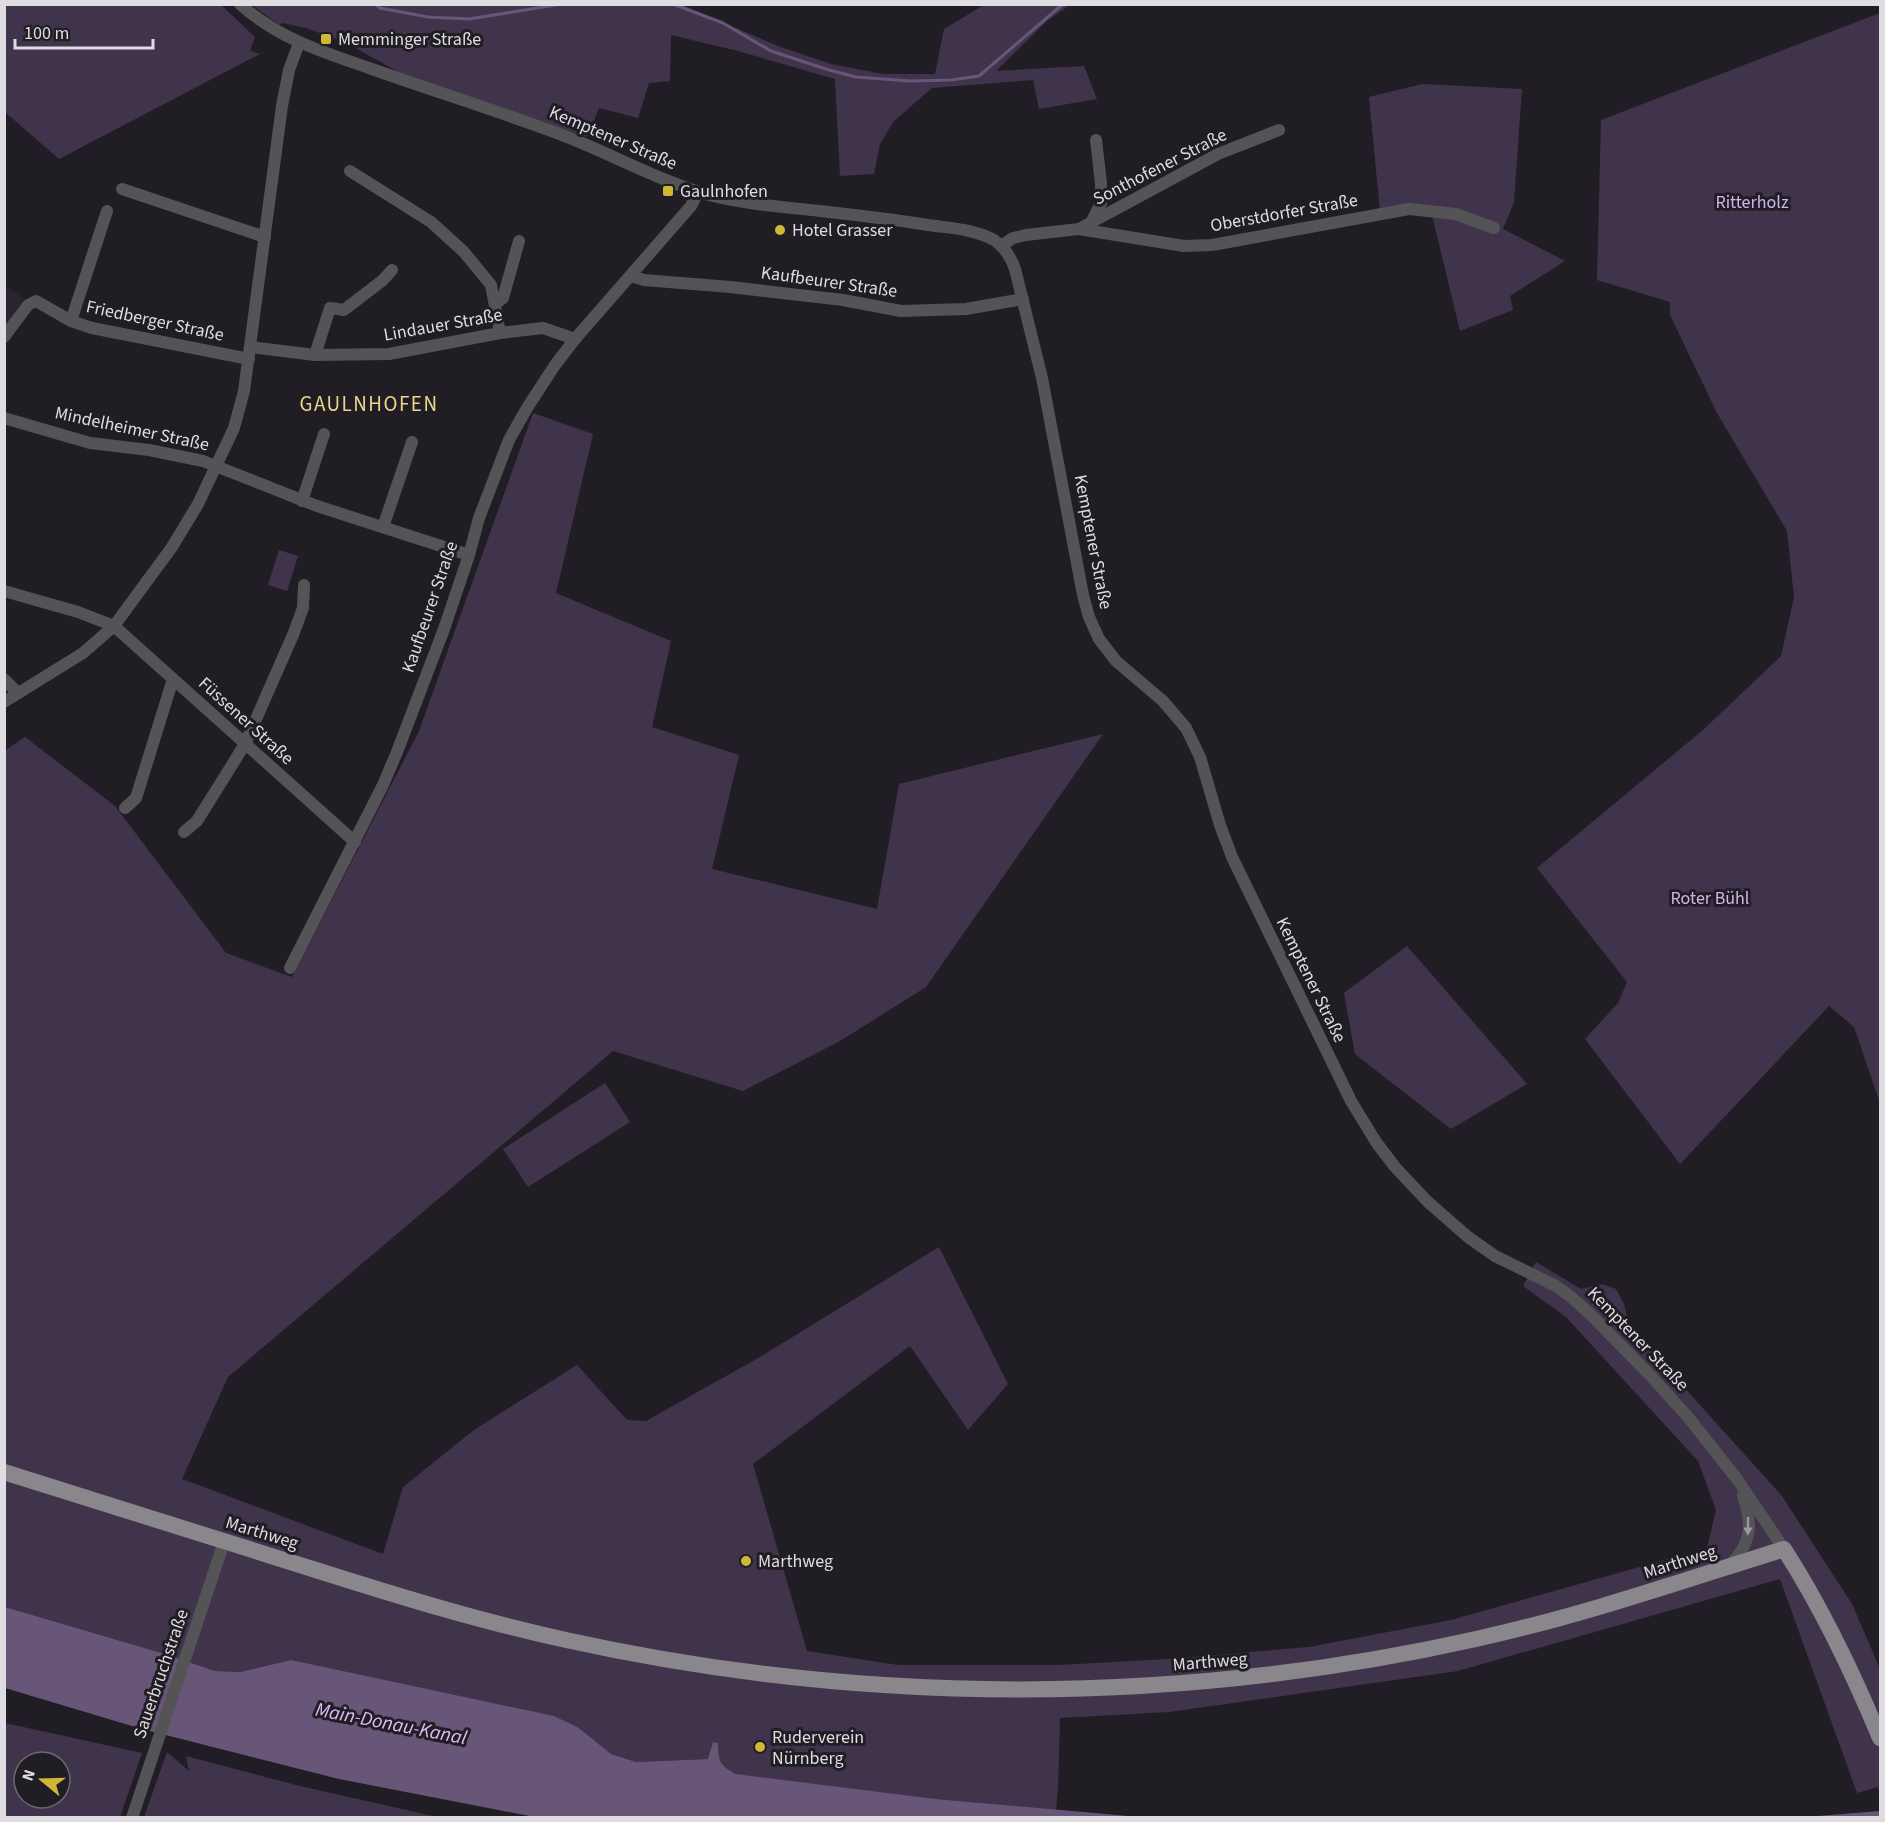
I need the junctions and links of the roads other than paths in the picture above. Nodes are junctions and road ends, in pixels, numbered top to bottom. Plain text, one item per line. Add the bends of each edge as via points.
1 (240, 4) edge
2 (299, 44) junction
3 (1279, 130) dead end
4 (1095, 140) dead end
5 (350, 171) dead end
6 (122, 189) dead end
7 (698, 192) junction
8 (107, 211) dead end
9 (1091, 222) junction
10 (1494, 228) dead end
11 (1078, 230) junction
12 (265, 237) junction
13 (519, 241) dead end
14 (1001, 246) junction
15 (392, 270) dead end
16 (631, 276) junction
17 (1023, 299) junction
18 (495, 304) junction
19 (70, 321) junction
20 (500, 333) junction
21 (4, 337) edge
22 (575, 339) junction
23 (250, 353) junction
24 (315, 356) junction
25 (4, 418) edge
26 (324, 434) dead end
27 (412, 442) dead end
28 (217, 466) junction
29 (302, 501) junction
30 (383, 527) junction
31 (469, 555) junction
32 (304, 585) dead end
33 (4, 591) edge
34 (114, 626) junction
35 (4, 679) edge
36 (172, 679) junction
37 (18, 693) junction
38 (4, 702) edge
39 (245, 744) junction
40 (125, 808) dead end
41 (184, 832) dead end
42 (355, 842) junction
43 (290, 968) dead end
44 (4, 1472) edge
45 (1737, 1479) junction
46 (224, 1542) junction
47 (1784, 1549) junction
48 (1727, 1567) junction
49 (1881, 1738) edge
50 (132, 1818) edge

1 - 2 street, Kemptener Straße via 271,29
2 - 7 street, Kemptener Straße via 558,133
2 - 12 street via 282,106
3 - 9 street, Sonthofener Straße via 1218,154
4 - 9 street, Sonthofener Straße via 1101,203
5 - 18 street via 449,237 491,285
6 - 12 street
7 - 14 street, Kemptener Straße via 752,204 947,228 981,235
7 - 16 street, Kaufbeurer Straße via 691,206
8 - 19 street
9 - 11 street, Sonthofener Straße
10 - 11 street, Oberstdorfer Straße via 1456,214 1409,209 1212,245 1184,246
11 - 14 street, Sonthofener Straße via 1026,235
12 - 23 street
13 - 18 street via 503,298
14 - 17 street, Kemptener Straße via 1011,260
15 - 24 street via 344,310 330,308
16 - 17 street, Kaufbeurer Straße via 843,300 901,311 966,309
16 - 22 street, Kaufbeurer Straße
17 - 45 street, Kemptener Straße via 1083,595 1094,629 1116,661 1172,710 1191,737 1232,858 1358,1114 1395,1167 1444,1217 1486,1250 1556,1286 1578,1303 1671,1398
18 - 20 street
19 - 21 street, Friedberger Straße via 36,301 28,304
19 - 23 street, Friedberger Straße via 92,328
20 - 22 street, Lindauer Straße via 543,327
20 - 24 street, Lindauer Straße via 389,354
22 - 31 street, Kaufbeurer Straße via 532,399 509,440 482,508
23 - 24 street, Lindauer Straße
23 - 28 street via 234,428
25 - 28 street, Mindelheimer Straße via 90,443 148,450
26 - 29 street
27 - 30 street
28 - 29 street, Mindelheimer Straße
28 - 34 street via 172,547
29 - 30 street, Mindelheimer Straße
30 - 31 street, Mindelheimer Straße
31 - 42 street, Kaufbeurer Straße via 397,753
32 - 39 street via 303,608
33 - 34 street
34 - 36 street, Füssener Straße
34 - 37 street via 82,653
35 - 37 street
36 - 39 street, Füssener Straße
36 - 40 street via 136,798
37 - 38 street
39 - 41 street via 196,821
39 - 42 street, Füssener Straße
42 - 43 street, Kaufbeurer Straße
44 - 46 main road, Marthweg
45 - 47 street, Kemptener Straße
45 -> 48 street via 1749,1515 1749,1533 1743,1549
46 - 48 main road, Marthweg via 442,1609 611,1650 795,1678 974,1689 1170,1685 1362,1662 1506,1632
46 - 50 street, Sauerbruchstraße
47 - 48 main road, Marthweg
47 - 49 main road via 1834,1637

